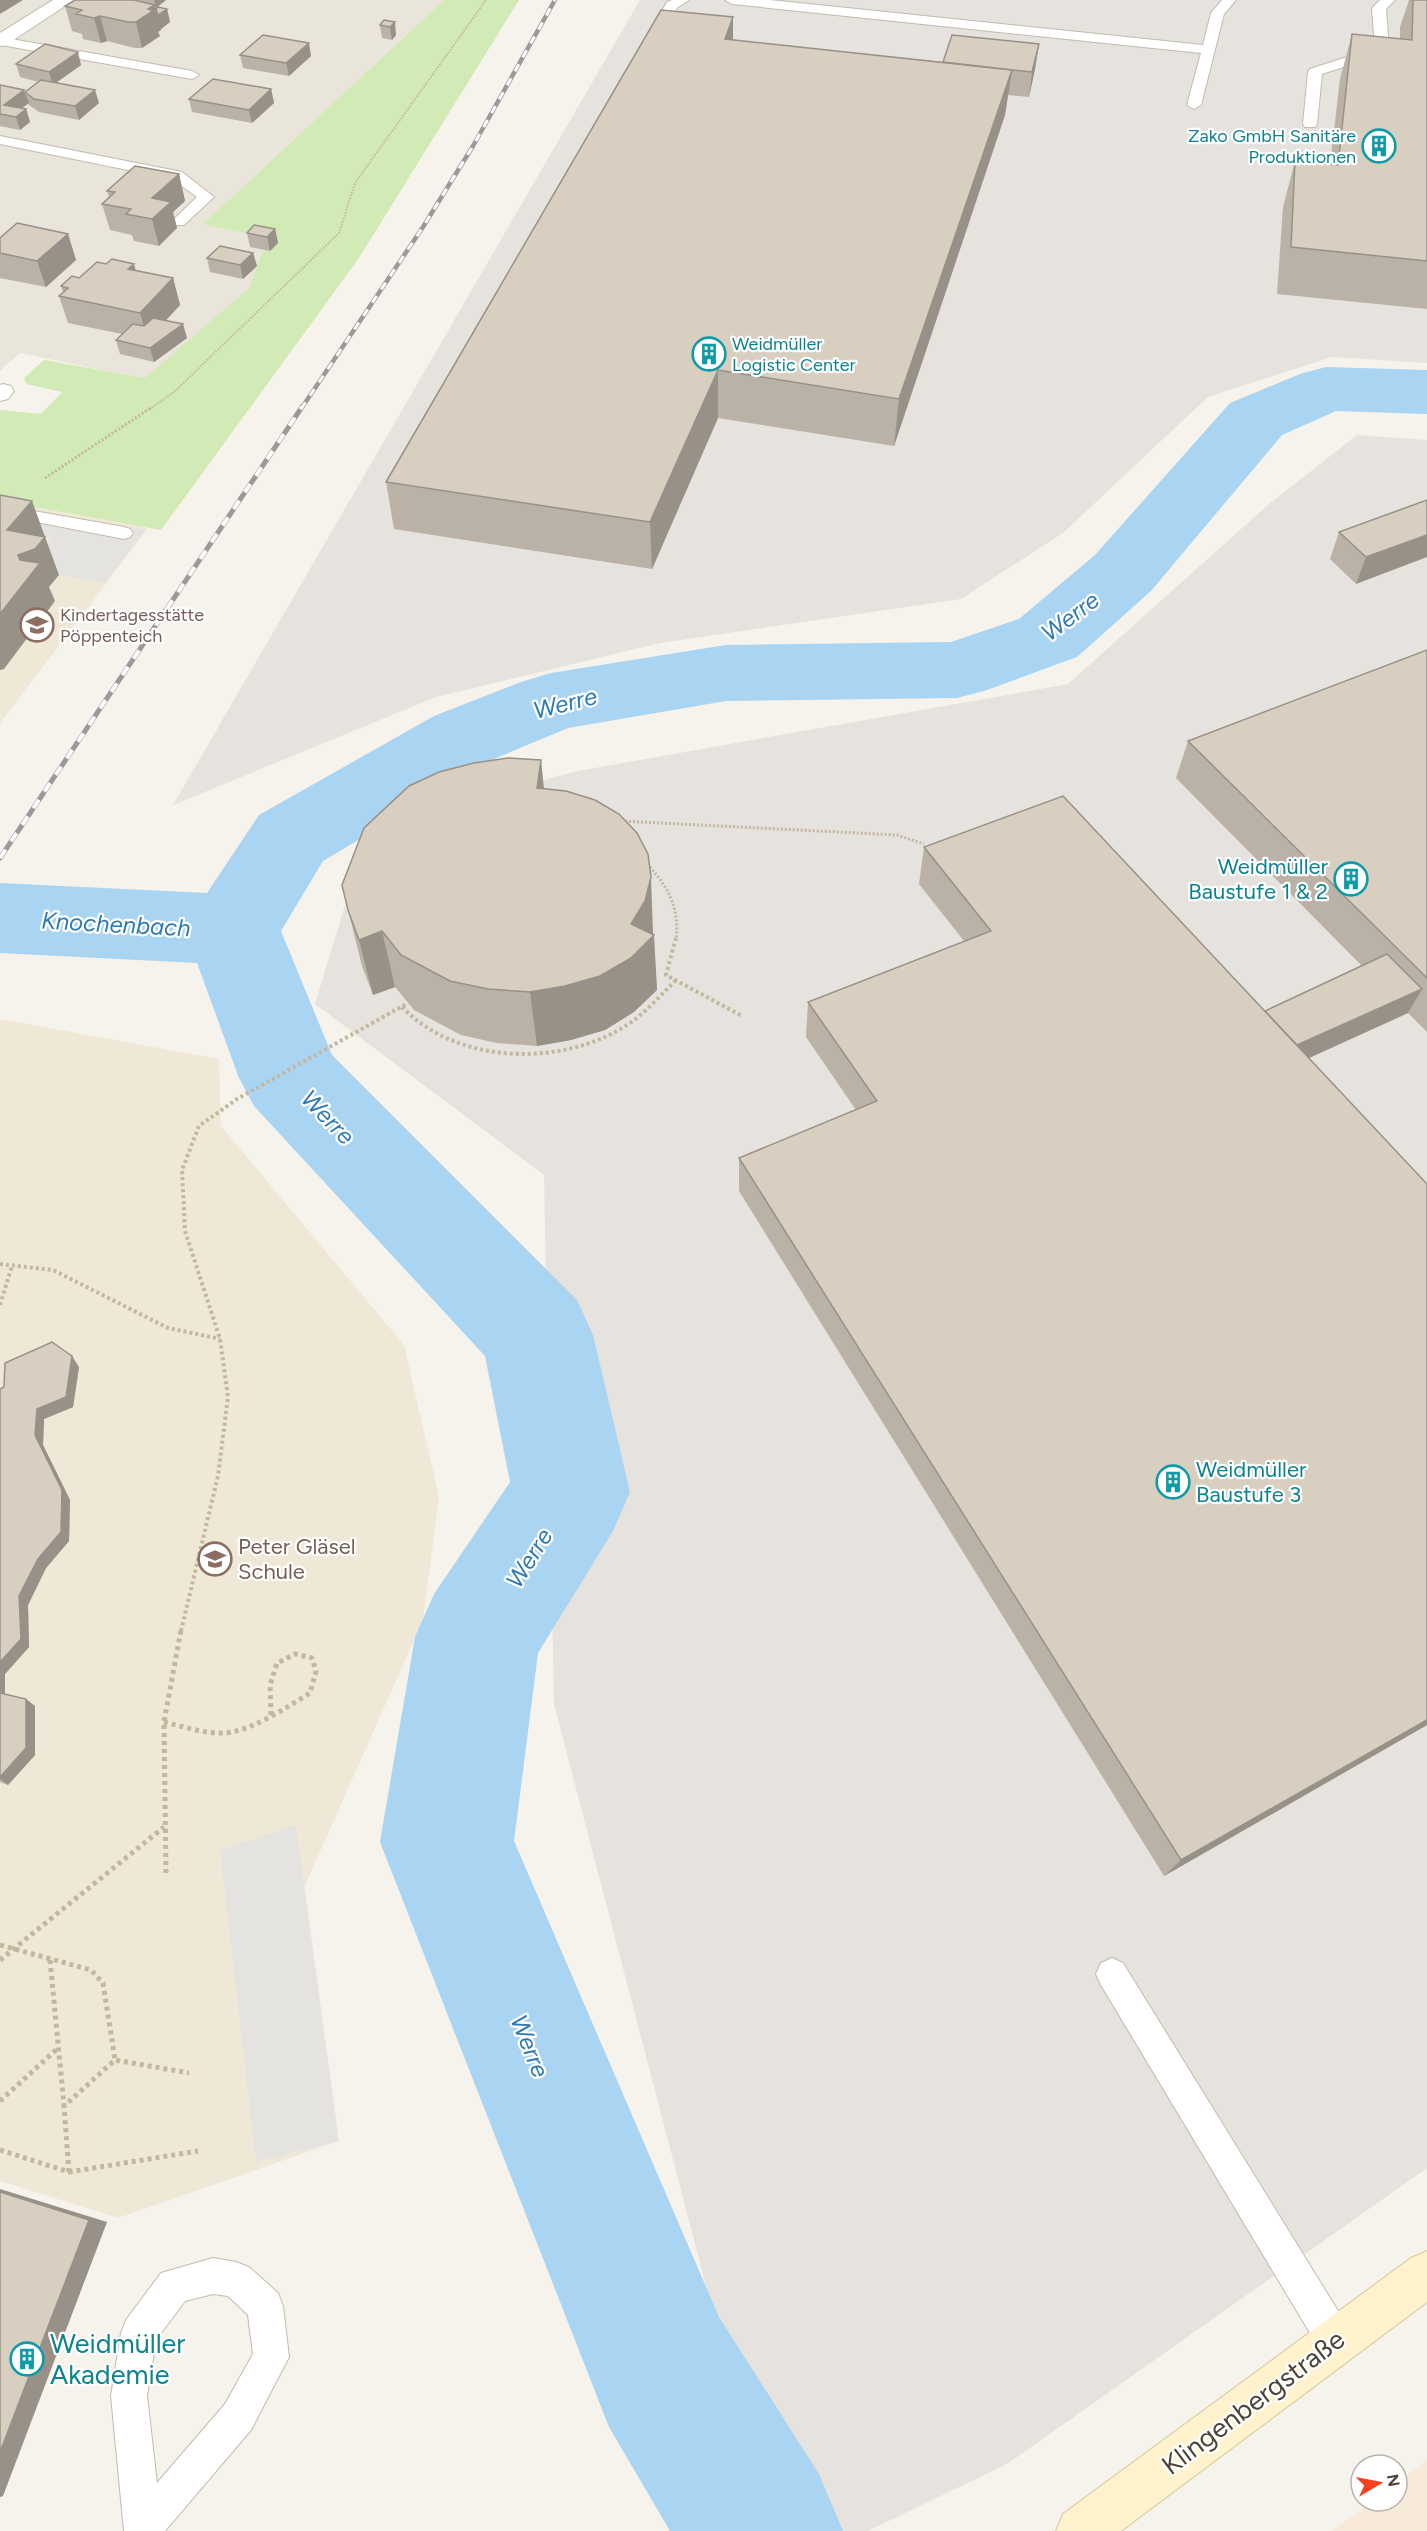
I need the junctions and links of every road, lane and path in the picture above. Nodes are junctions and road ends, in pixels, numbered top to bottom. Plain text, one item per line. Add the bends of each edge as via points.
1 (65, 0) edge
2 (486, 0) edge
3 (682, 0) edge
4 (732, 0) edge
5 (1229, 0) edge
6 (1388, 0) edge
7 (662, 23) edge
8 (17, 30) junction
9 (0, 41) edge
10 (1209, 50) junction
11 (1194, 105) dead end
12 (1310, 124) dead end
13 (0, 140) edge
14 (179, 222) dead end
15 (41, 479) dead end
16 (0, 510) edge
17 (124, 532) dead end
18 (618, 821) edge
19 (924, 844) edge
20 (640, 857) edge
21 (676, 980) junction
22 (408, 1003) edge
23 (402, 1007) junction
24 (742, 1016) dead end
25 (0, 1264) edge
26 (12, 1266) junction
27 (0, 1305) edge
28 (220, 1339) junction
29 (271, 1715) junction
30 (164, 1722) junction
31 (165, 1827) junction
32 (166, 1874) dead end
33 (0, 1945) edge
34 (11, 1950) junction
35 (0, 1960) edge
36 (50, 1960) junction
37 (1112, 1974) dead end
38 (57, 2048) junction
39 (115, 2060) junction
40 (189, 2073) dead end
41 (0, 2101) edge
42 (64, 2106) junction
43 (0, 2150) edge
44 (198, 2151) dead end
45 (69, 2172) junction
46 (1427, 2274) edge
47 (1335, 2340) junction
48 (144, 2528) edge
49 (1080, 2531) edge

1 - 8 street
2 - 15 path via 355,183 339,233 174,392
3 - 7 lane via 672,5
4 - 10 lane
5 - 10 lane via 1218,13
6 - 12 lane via 1379,9 1382,50 1315,72
8 - 9 street
8 - 9 lane via 197,71
10 - 11 lane
13 - 14 lane via 177,175 207,197
16 - 17 lane
18 - 19 path via 897,835
20 - 21 path via 659,874 672,895 677,946 666,975
21 - 23 path via 641,1015 615,1032 582,1045 548,1052 465,1046 434,1032
21 - 24 path
22 - 23 path
23 - 28 path via 237,1099 199,1126 182,1170 185,1231
25 - 26 path
26 - 27 path
26 - 28 path via 53,1270 168,1328
28 - 30 path via 228,1397 218,1476 185,1611
29 - 29 path via 310,1693 316,1671 312,1658 295,1654 277,1663 270,1685
29 - 30 path via 223,1733
30 - 31 path
31 - 32 path
31 - 34 path
33 - 34 path
34 - 35 path
34 - 36 path
36 - 38 path
36 - 39 path via 92,1970 103,1983
37 - 47 lane
38 - 41 path
38 - 42 path
39 - 40 path
39 - 42 path
42 - 45 path
43 - 45 path
44 - 45 path
46 - 47 main road, Klingenbergstraße
47 - 49 main road, Klingenbergstraße
48 - 48 lane via 238,2416 271,2357 265,2306 236,2280 213,2276 174,2286 140,2333 129,2396

